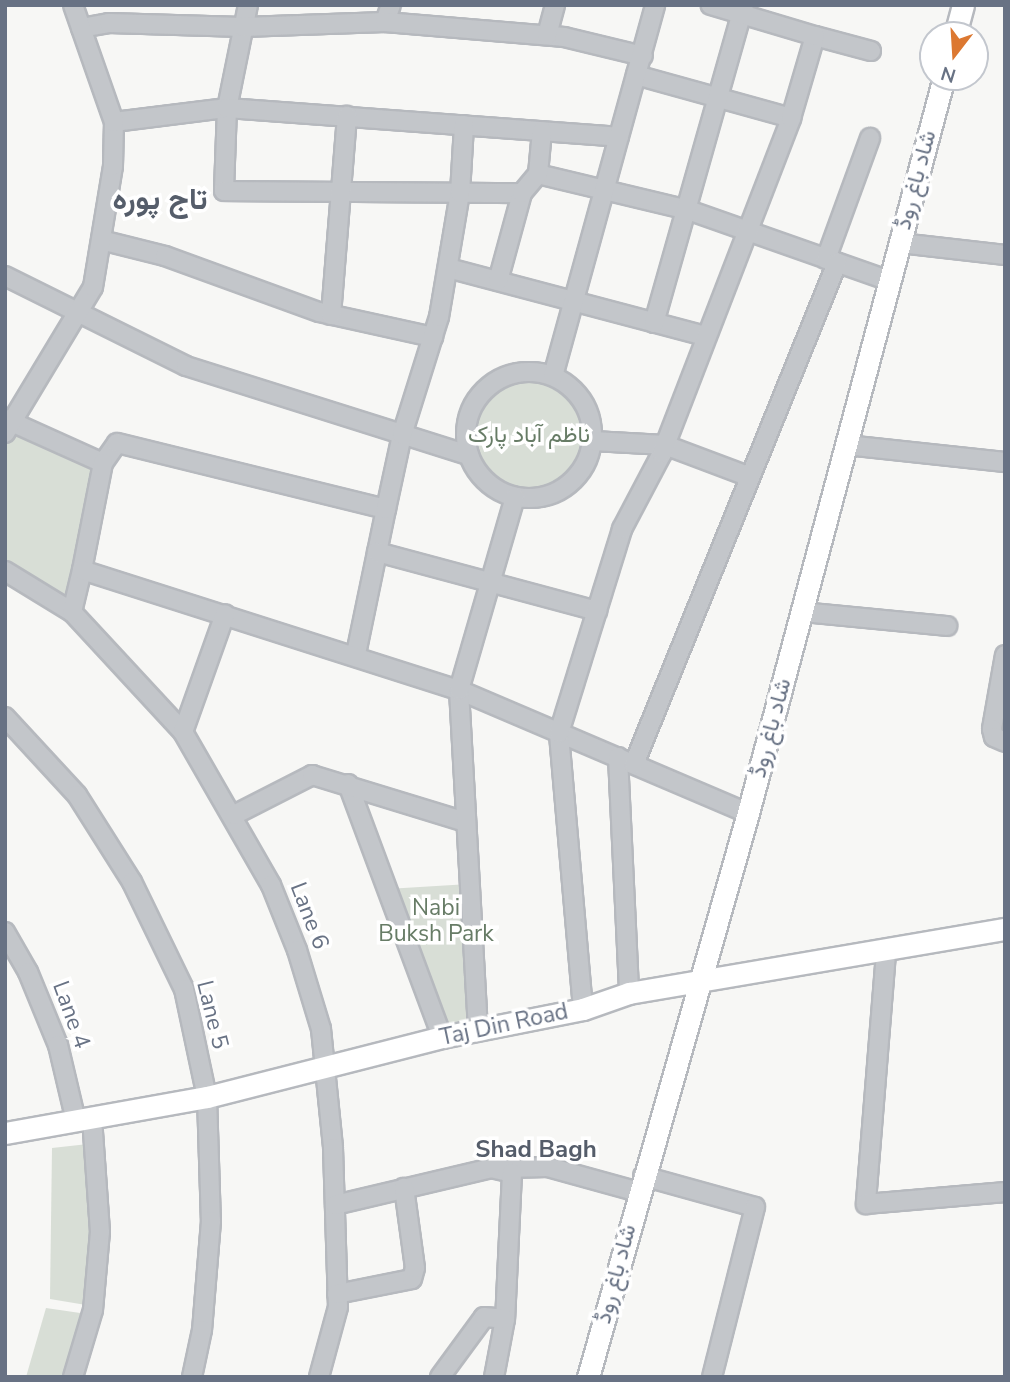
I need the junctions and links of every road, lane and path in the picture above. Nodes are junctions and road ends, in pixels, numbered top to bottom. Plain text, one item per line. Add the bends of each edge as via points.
1 (73, 5) edge
2 (248, 5) edge
3 (555, 5) edge
4 (655, 5) edge
5 (711, 5) edge
6 (743, 10) edge
7 (388, 14) edge
8 (243, 27) junction
9 (81, 28) junction
10 (548, 35) junction
11 (815, 36) junction
12 (871, 51) dead end
13 (643, 56) junction
14 (636, 75) junction
15 (940, 91) edge
16 (719, 97) junction
17 (227, 107) junction
18 (347, 116) junction
19 (791, 118) junction
20 (114, 122) junction
21 (464, 125) junction
22 (542, 131) junction
23 (619, 137) junction
24 (870, 138) dead end
25 (538, 173) junction
26 (604, 188) junction
27 (341, 192) junction
28 (460, 193) junction
29 (522, 193) junction
30 (688, 210) junction
31 (747, 230) junction
32 (101, 240) junction
33 (900, 243) junction
34 (1005, 255) edge
35 (832, 261) junction
36 (448, 268) junction
37 (5, 276) edge
38 (498, 281) junction
39 (890, 281) junction
40 (572, 301) junction
41 (78, 314) junction
42 (331, 315) junction
43 (654, 323) junction
44 (705, 336) junction
45 (433, 337) junction
46 (553, 376) junction
47 (7, 425) edge
48 (402, 435) junction
49 (593, 441) junction
50 (665, 445) junction
51 (846, 446) junction
52 (468, 454) junction
53 (1005, 462) edge
54 (103, 463) junction
55 (750, 477) junction
56 (515, 497) junction
57 (386, 509) junction
58 (377, 552) junction
59 (82, 570) junction
60 (5, 571) edge
61 (491, 582) junction
62 (597, 611) junction
63 (72, 612) junction
64 (802, 612) junction
65 (225, 614) junction
66 (947, 626) dead end
67 (356, 654) junction
68 (1005, 655) edge
69 (459, 690) junction
70 (5, 717) edge
71 (183, 732) junction
72 (559, 733) junction
73 (1005, 742) edge
74 (626, 761) junction
75 (348, 784) junction
76 (748, 813) junction
77 (234, 815) junction
78 (466, 822) junction
79 (1005, 929) edge
80 (5, 932) edge
81 (887, 953) junction
82 (697, 981) junction
83 (629, 993) junction
84 (583, 1009) junction
85 (478, 1030) junction
86 (442, 1037) junction
87 (327, 1066) junction
88 (207, 1097) junction
89 (84, 1119) junction
90 (5, 1133) edge
91 (503, 1168) junction
92 (641, 1184) junction
93 (404, 1188) junction
94 (1005, 1192) edge
95 (335, 1205) junction
96 (337, 1294) junction
97 (505, 1319) junction
98 (73, 1377) edge
99 (192, 1377) edge
100 (319, 1377) edge
101 (440, 1377) edge
102 (494, 1377) edge
103 (588, 1377) edge
104 (712, 1377) edge

1 - 9 street
2 - 8 street
3 - 10 street
4 - 13 street
5 - 6 street
6 - 11 street
6 - 16 street
7 - 8 street
7 - 10 street
8 - 9 street via 109,23
8 - 17 street
9 - 20 street
10 - 13 street
11 - 12 street
11 - 19 street
13 - 14 street
14 - 16 street
14 - 23 street
15 - 33 main road, شاد باغ روڈ
16 - 19 street
16 - 30 street
17 - 18 street
17 - 20 street
17 - 27 street via 225,191
18 - 21 street
18 - 27 street
19 - 31 street
20 - 32 street via 113,166
21 - 22 street
21 - 28 street
22 - 23 street
22 - 25 street
23 - 26 street
24 - 35 street
25 - 26 street
25 - 29 street
26 - 30 street
26 - 40 street
27 - 28 street
27 - 42 street
28 - 29 street
28 - 36 street
29 - 38 street
30 - 31 street
30 - 43 street
31 - 35 street
31 - 44 street
32 - 41 street via 93,287
32 - 42 street via 165,256
33 - 34 street
33 - 39 main road, شاد باغ روڈ
35 - 39 street
35 - 55 street
36 - 38 street
36 - 45 street
37 - 41 street
38 - 40 street
39 - 51 main road, شاد باغ روڈ
40 - 43 street
40 - 46 street
41 - 47 street
41 - 48 street via 186,366
42 - 45 street
43 - 44 street
44 - 50 street
45 - 48 street
46 - 49 street via 584,401
46 - 52 street via 533,371 494,382 469,414
47 - 54 street
48 - 52 street
48 - 57 street
49 - 50 street
49 - 56 street via 587,461 567,486 537,498
50 - 55 street
50 - 62 street via 622,529
51 - 53 street
51 - 64 main road, شاد باغ روڈ
52 - 56 street via 479,474
54 - 57 street via 117,443
54 - 59 street
55 - 74 street
56 - 61 street
57 - 58 street
58 - 61 street
58 - 67 street
59 - 63 street
59 - 65 street
60 - 63 street, Lane 6
61 - 62 street
61 - 69 street
62 - 72 street
63 - 71 street, Lane 6
64 - 66 street
64 - 76 main road, شاد باغ روڈ
65 - 67 street
65 - 71 street
67 - 69 street
68 - 73 street via 992,729 994,737
69 - 72 street
69 - 78 street
70 - 88 street, Lane 5 via 77,794 132,882 184,989
71 - 77 street, Lane 6
72 - 74 street
72 - 84 street
74 - 76 street
74 - 83 street
75 - 77 street via 312,775
75 - 78 street
75 - 86 street
76 - 82 main road, شاد باغ روڈ
77 - 87 street, Lane 6 via 271,885 297,950 321,1028
78 - 85 street
79 - 81 main road, Taj Din Road
80 - 89 street, Lane 4 via 29,972
81 - 82 main road, Taj Din Road
81 - 94 street via 866,1204
82 - 83 main road, Taj Din Road
82 - 92 main road, شاد باغ روڈ
83 - 84 main road, Taj Din Road
84 - 85 main road, Taj Din Road
85 - 86 main road, Taj Din Road
86 - 87 main road, Taj Din Road
87 - 88 main road, Taj Din Road
87 - 95 street, Lane 6
88 - 89 main road, Taj Din Road
88 - 99 street, Lane 5 via 211,1221 202,1330
89 - 90 main road, Taj Din Road
89 - 98 street, Lane 4 via 100,1232 93,1310
91 - 92 street via 548,1167
91 - 93 street
91 - 97 street via 512,1173
92 - 103 main road, شاد باغ روڈ
92 - 104 street via 755,1207
93 - 95 street
93 - 96 street via 415,1268 412,1279
95 - 96 street, Lane 6
96 - 100 street, Lane 6
97 - 101 street via 484,1317
97 - 102 street

